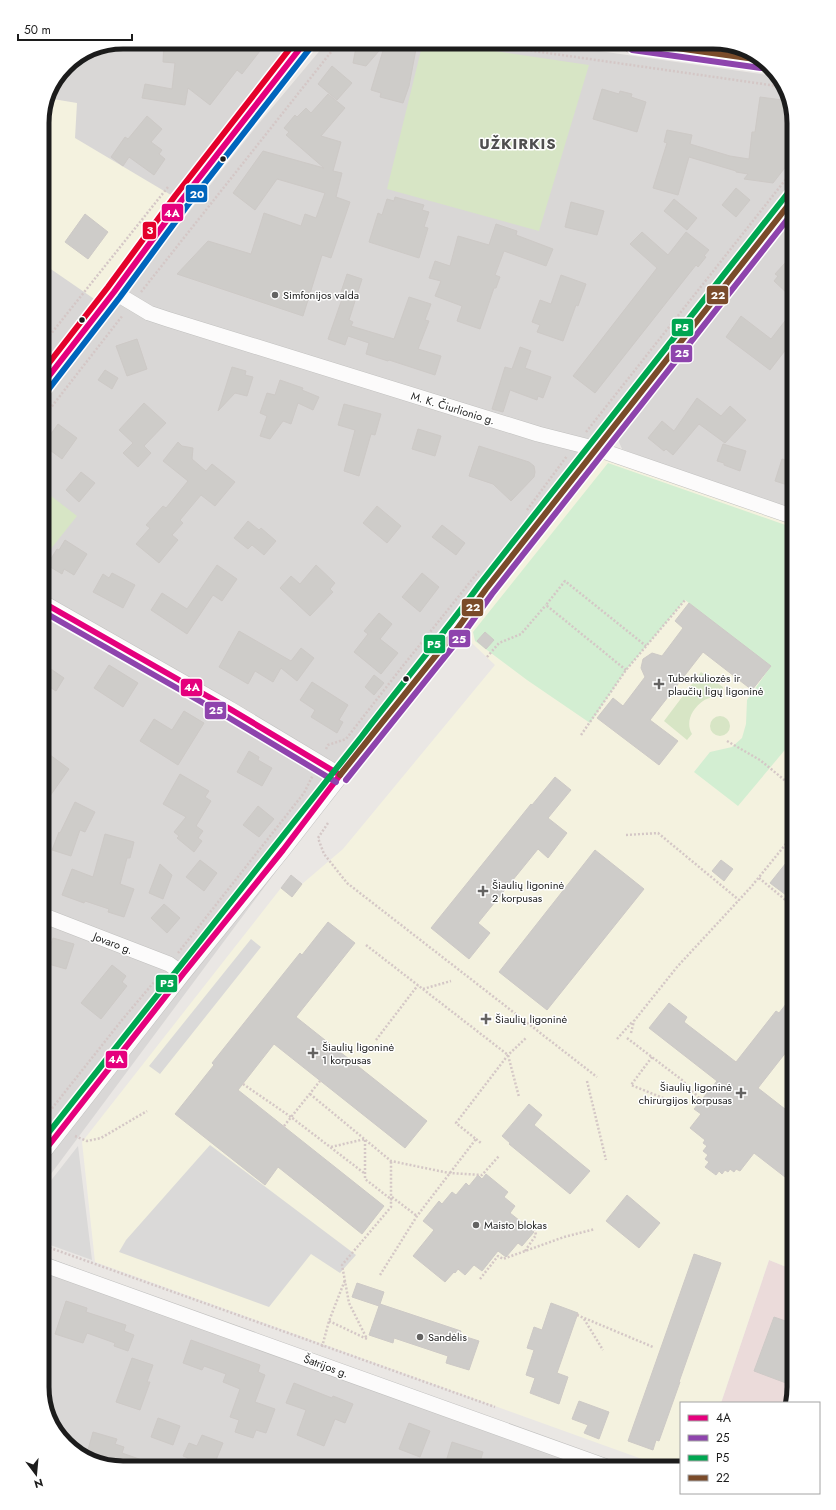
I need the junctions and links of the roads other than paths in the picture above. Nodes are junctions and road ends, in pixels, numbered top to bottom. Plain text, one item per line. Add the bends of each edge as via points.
1 (300, 49) edge
2 (683, 49) edge
3 (748, 58) edge
4 (787, 207) edge
5 (114, 292) junction
6 (49, 375) edge
7 (596, 449) junction
8 (787, 515) edge
9 (49, 606) edge
10 (340, 775) junction
11 (49, 918) edge
12 (183, 974) junction
13 (49, 1145) edge
14 (49, 1267) edge
15 (591, 1461) edge

1 - 5 main road
2 - 3 highway
4 - 7 street
5 - 6 main road
5 - 7 street, M. K. Čiurlionio g. via 149,313 181,324 489,419
7 - 8 street, M. K. Čiurlionio g.
7 - 10 street
9 - 10 street
10 - 12 street
11 - 12 street, Jovaro g. via 169,964
12 - 13 street
14 - 15 street, Šatrijos g.

